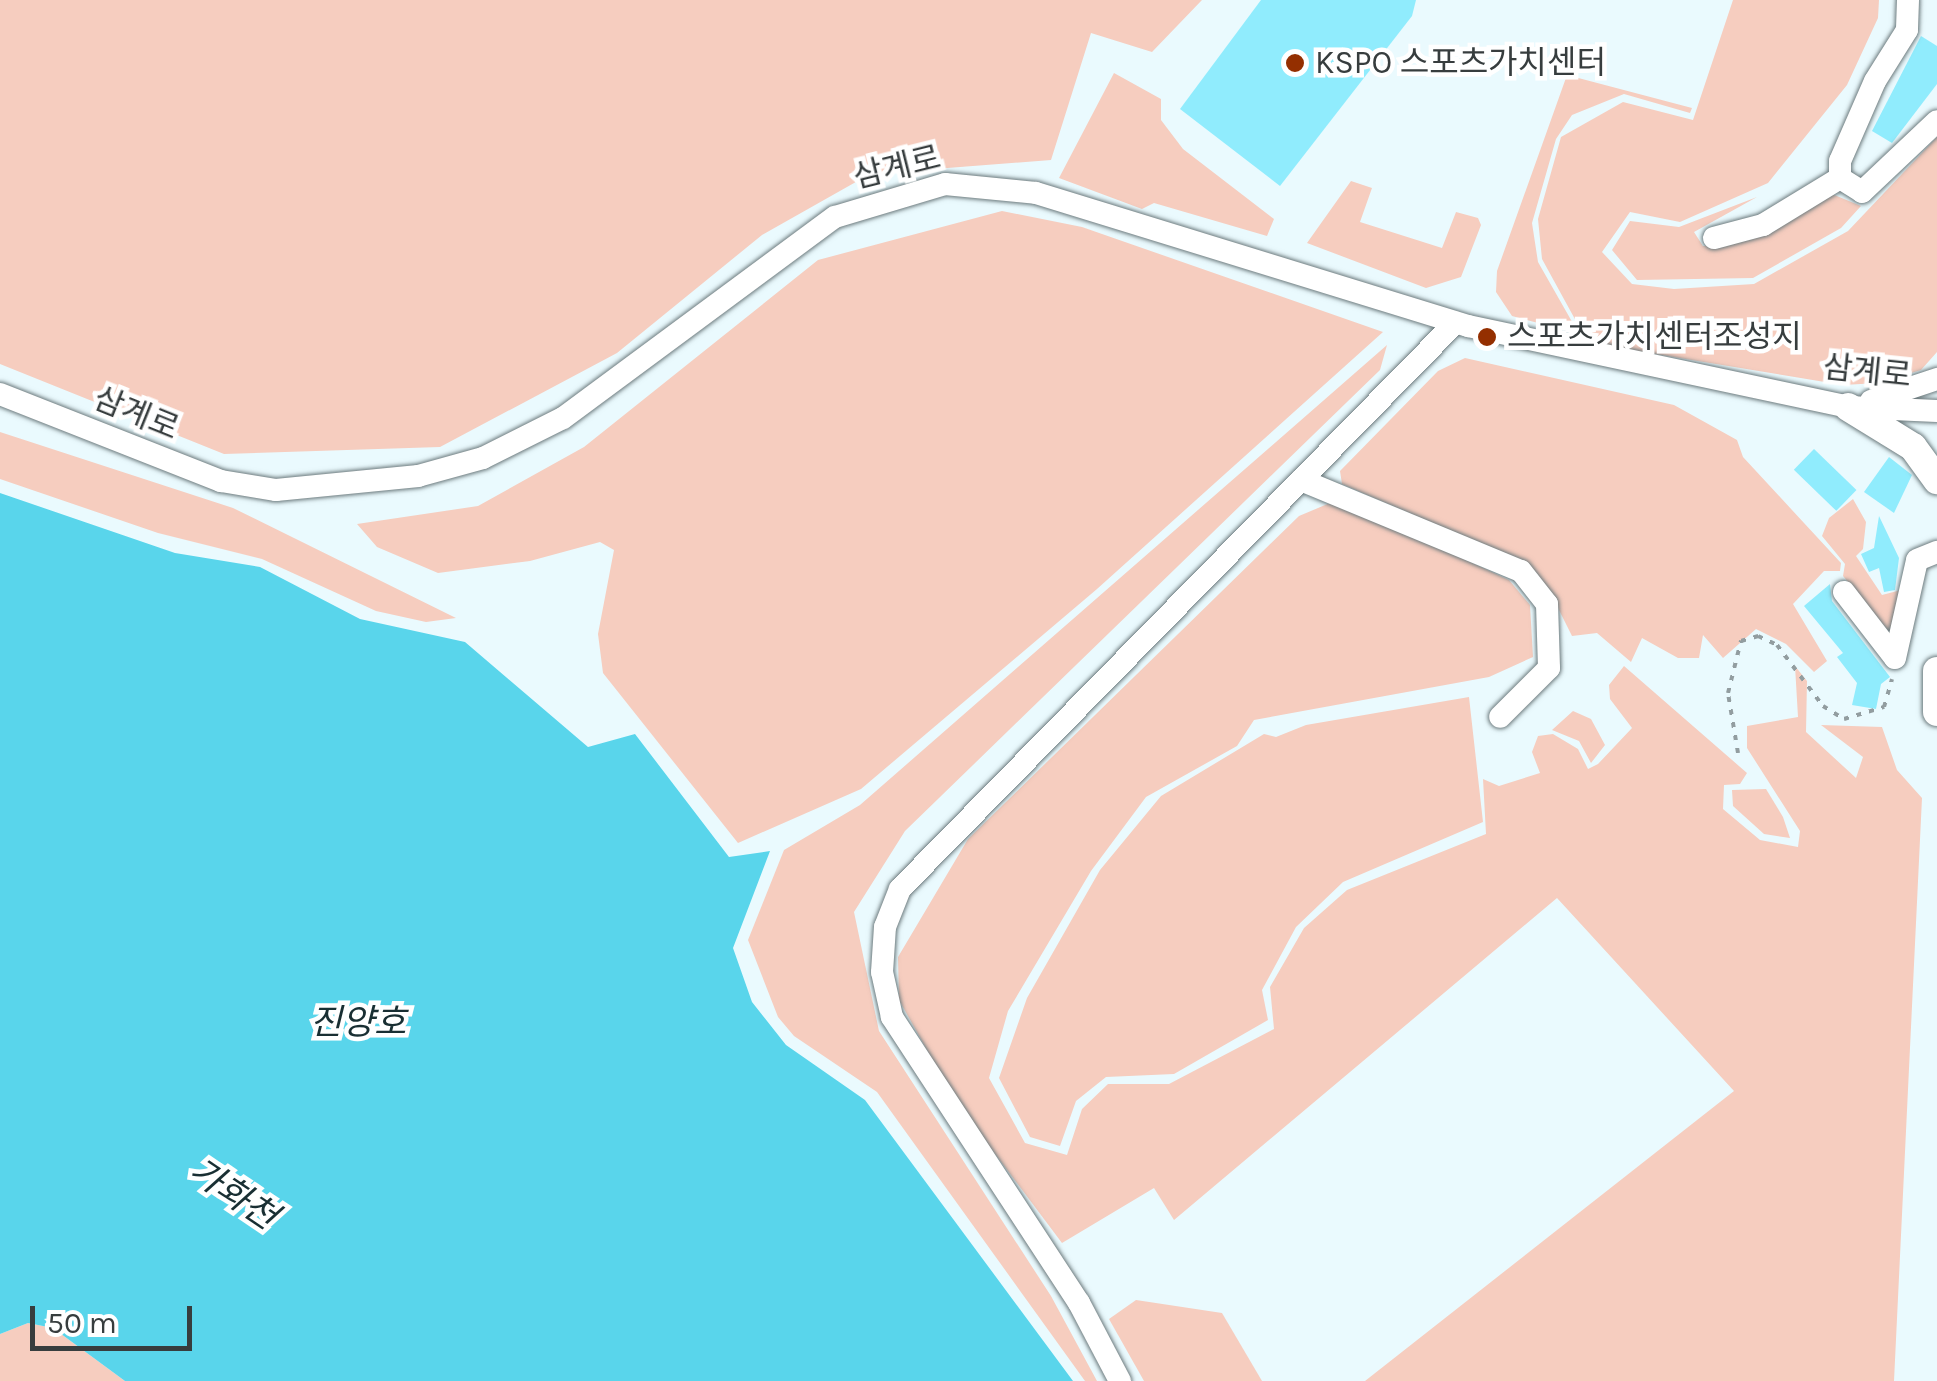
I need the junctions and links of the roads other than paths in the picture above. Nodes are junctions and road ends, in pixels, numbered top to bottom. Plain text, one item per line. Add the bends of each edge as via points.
1 (1908, 0) edge
2 (1937, 121) edge
3 (1840, 178) junction
4 (1714, 238) dead end
5 (1455, 323) junction
6 (1937, 379) edge
7 (0, 394) edge
8 (1848, 407) junction
9 (1937, 411) edge
10 (1301, 480) junction
11 (1937, 480) edge
12 (1937, 552) edge
13 (1844, 592) dead end
14 (1937, 671) edge
15 (1937, 712) edge
16 (1500, 717) dead end
17 (1120, 1381) edge

1 - 3 street via 1907,30 1868,97 1840,161
2 - 3 street via 1862,192
3 - 4 street via 1764,225
5 - 7 street, 삼계로 via 1036,193 945,184 835,217 564,418 483,458 418,476 276,490 221,481
5 - 8 street, 삼계로
5 - 10 street
6 - 8 street
8 - 9 street, 삼계로
8 - 11 main road via 1913,446
10 - 16 street via 1521,572 1547,604 1550,668
10 - 17 street via 900,889 885,927 882,972 892,1017 1079,1303
12 - 13 street via 1917,560 1894,658
14 - 15 main road

